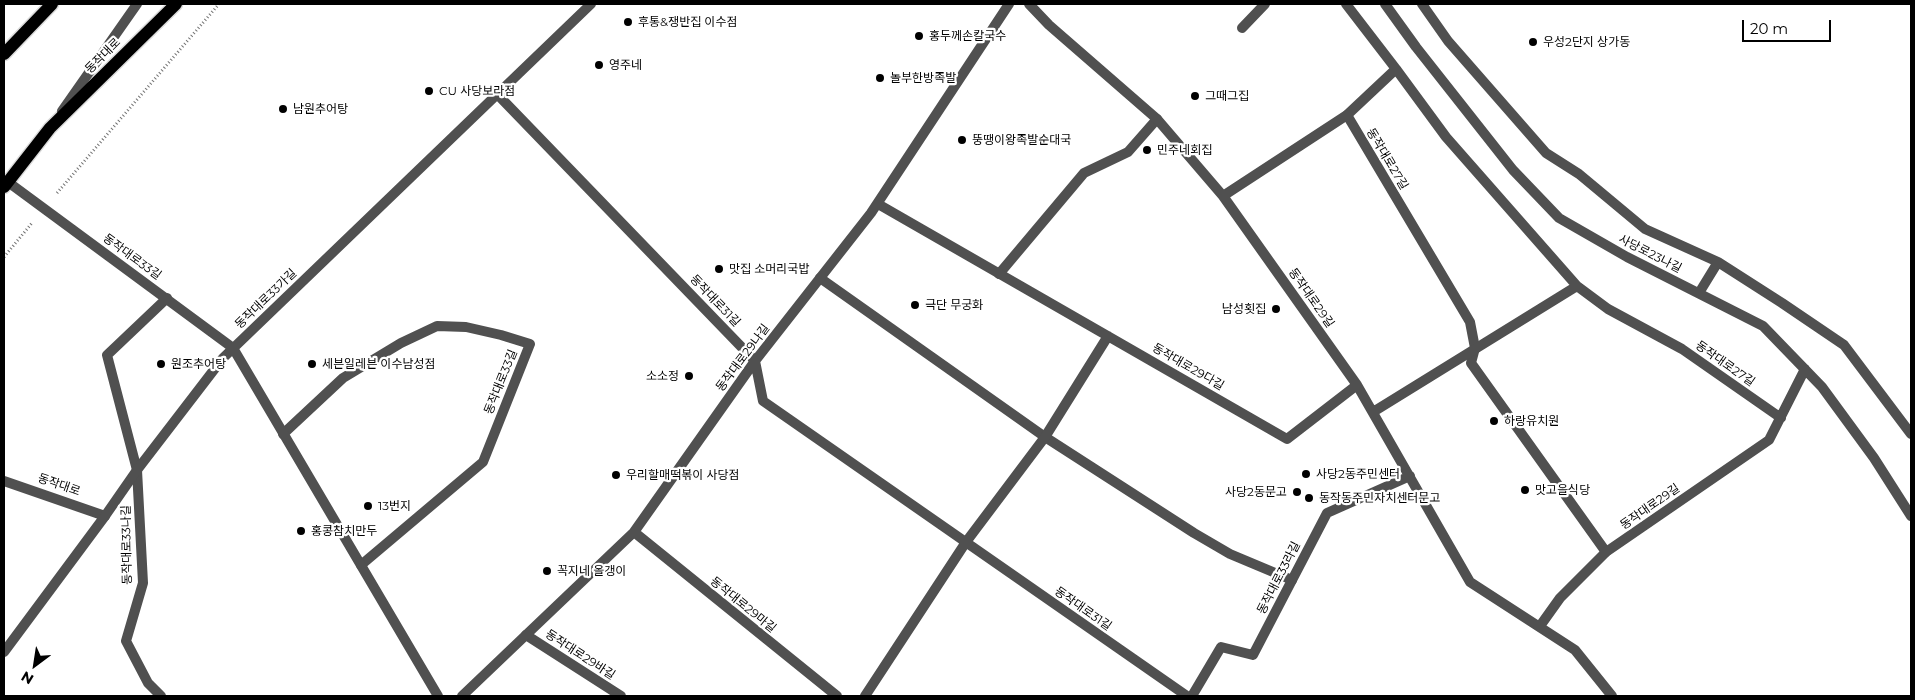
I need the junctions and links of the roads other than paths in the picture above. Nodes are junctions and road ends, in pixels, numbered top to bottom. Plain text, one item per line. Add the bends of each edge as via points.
1 (52, 4) edge
2 (137, 4) edge
3 (176, 4) edge
4 (591, 4) edge
5 (1008, 4) edge
6 (1029, 4) edge
7 (1266, 4) edge
8 (1346, 4) edge
9 (1385, 4) edge
10 (1422, 4) edge
11 (1242, 28) dead end
12 (14, 43) junction
13 (4, 54) edge
14 (4, 60) edge
15 (1396, 68) junction
16 (498, 95) junction
17 (1347, 115) junction
18 (1157, 119) junction
19 (50, 128) junction
20 (6, 185) edge
21 (1223, 196) junction
22 (878, 204) junction
23 (1718, 262) junction
24 (999, 274) junction
25 (820, 278) junction
26 (1577, 286) junction
27 (1699, 293) junction
28 (167, 298) junction
29 (1108, 336) junction
30 (233, 348) junction
31 (1475, 348) junction
32 (755, 361) junction
33 (1805, 369) junction
34 (1357, 385) junction
35 (1373, 412) junction
36 (1781, 418) junction
37 (283, 434) junction
38 (1911, 434) edge
39 (1045, 436) junction
40 (137, 470) junction
41 (1410, 476) junction
42 (4, 481) edge
43 (106, 516) junction
44 (1911, 516) edge
45 (634, 532) junction
46 (966, 542) junction
47 (1606, 552) junction
48 (361, 565) junction
49 (1292, 580) junction
50 (1540, 626) junction
51 (526, 635) junction
52 (4, 652) edge
53 (161, 696) edge
54 (438, 696) edge
55 (462, 696) edge
56 (621, 696) edge
57 (837, 696) edge
58 (865, 696) edge
59 (1187, 696) edge
60 (1192, 696) edge
61 (1612, 696) edge

1 - 12 main road
2 - 19 street, 동작대로
3 - 19 main road, 동작대로
4 - 16 street, 동작대로33가길
5 - 22 street, 동작대로29나길
6 - 18 street, 동작대로29길
7 - 11 street
8 - 15 street
9 - 27 street, 사당로23나길 via 1513,170 1558,218
10 - 23 street, 사당로23나길 via 1448,41 1546,153 1579,174 1645,228
12 - 13 main road
12 - 14 street
15 - 17 street
15 - 26 street, 동작대로27길 via 1446,137
16 - 30 street, 동작대로33가길
16 - 32 street, 동작대로31길
17 - 21 street
17 - 31 street, 동작대로27길 via 1470,322
18 - 21 street, 동작대로29길
18 - 24 street via 1128,152 1084,173
19 - 20 main road, 동작대로
20 - 28 street, 동작대로33길 via 45,208
21 - 34 street, 동작대로29길
22 - 24 street, 동작대로29다길
22 - 25 street, 동작대로29나길
23 - 27 street
23 - 38 street, 사당로23나길 via 1844,345
24 - 29 street, 동작대로29다길
25 - 32 street, 동작대로29나길
25 - 39 street
26 - 31 street
26 - 36 street, 동작대로27길 via 1608,309 1682,349
27 - 33 street, 사당로23나길 via 1763,326
28 - 30 street, 동작대로33길
28 - 40 street, 동작대로33나길 via 108,355
29 - 34 street, 동작대로29다길 via 1287,439
29 - 39 street
30 - 37 street, 동작대로33길
30 - 40 street, 동작대로33가길
31 - 35 street
31 - 47 street, 동작대로27길 via 1471,363
32 - 45 street, 동작대로29나길
32 - 46 street, 동작대로31길 via 763,401
33 - 36 street, 동작대로29길
33 - 44 street, 사당로23나길 via 1874,458
34 - 35 street, 동작대로29길
35 - 41 street, 동작대로29길
36 - 47 street, 동작대로29길 via 1769,440
37 - 48 street, 동작대로33길
37 - 48 street, 동작대로33길 via 343,378 437,326 466,326 530,344 483,462
39 - 46 street
39 - 49 street via 1230,554
40 - 43 street, 동작대로33가길
40 - 53 street, 동작대로33나길 via 143,583 126,641 148,683
41 - 49 street, 동작대로33라길 via 1327,513
41 - 50 street, 동작대로29길 via 1470,582
42 - 43 street, 동작대로
43 - 52 street, 동작대로33가길
45 - 51 street, 동작대로29나길
45 - 57 street, 동작대로29마길
46 - 58 street
46 - 59 street, 동작대로31길
47 - 50 street, 동작대로29길 via 1560,598
48 - 54 street, 동작대로33길
49 - 60 street, 동작대로33라길 via 1253,655 1221,647
50 - 61 street, 동작대로29길 via 1575,650
51 - 55 street, 동작대로29나길
51 - 56 street, 동작대로29바길

